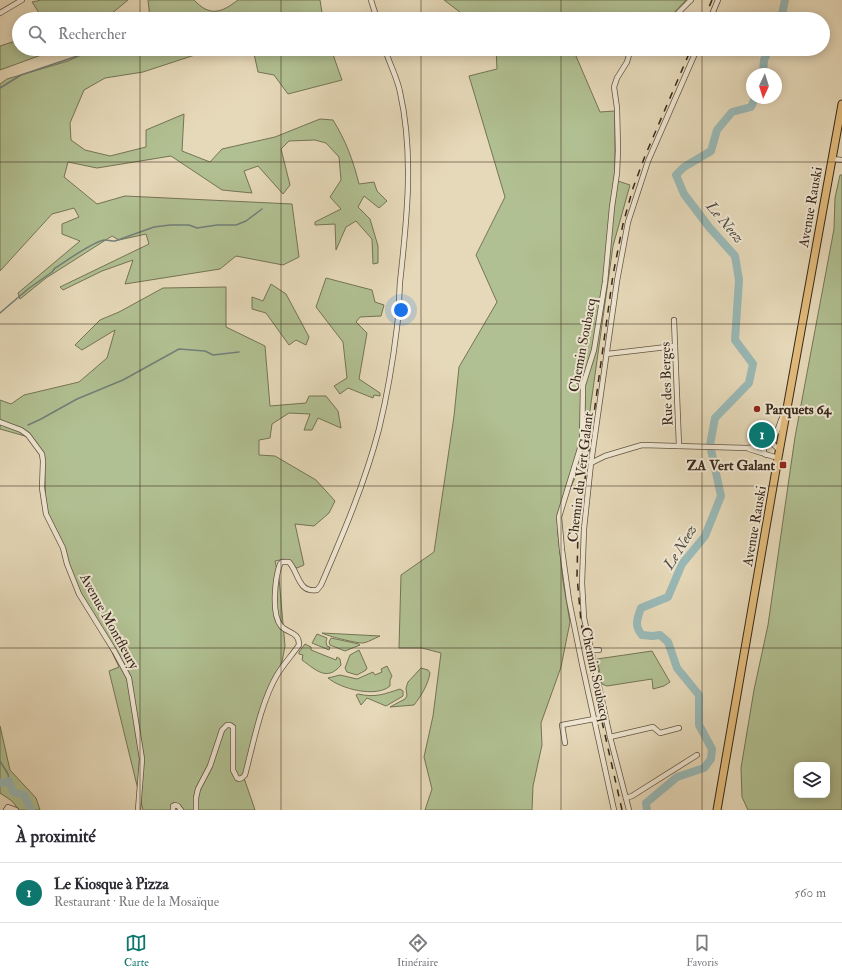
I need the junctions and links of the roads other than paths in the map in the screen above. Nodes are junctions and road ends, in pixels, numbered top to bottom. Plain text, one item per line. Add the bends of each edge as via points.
1 (22, 0) edge
2 (371, 0) edge
3 (691, 0) edge
4 (718, 0) edge
5 (375, 12) edge
6 (679, 12) edge
7 (713, 12) edge
8 (0, 13) edge
9 (388, 56) edge
10 (629, 56) edge
11 (694, 56) edge
12 (842, 104) edge
13 (832, 159) junction
14 (842, 160) edge
15 (674, 320) dead end
16 (675, 346) junction
17 (607, 354) junction
18 (786, 412) junction
19 (0, 422) edge
20 (769, 443) junction
21 (679, 446) junction
22 (747, 448) junction
23 (766, 455) junction
24 (779, 455) junction
25 (591, 463) junction
26 (590, 650) junction
27 (599, 650) dead end
28 (594, 719) junction
29 (679, 728) dead end
30 (610, 737) junction
31 (566, 743) dead end
32 (697, 755) dead end
33 (626, 798) junction
34 (6, 810) edge
35 (16, 810) edge
36 (138, 810) edge
37 (173, 810) edge
38 (181, 810) edge
39 (196, 810) edge
40 (614, 810) edge
41 (629, 810) edge
42 (717, 810) edge

1 - 8 street
2 - 5 street
3 - 6 street
4 - 7 street
9 - 39 street via 400,91 408,148 408,205 397,326 379,429 358,495 321,585 317,590 305,589 289,562 280,564 275,613 282,627 296,635 299,645 278,674 269,692 245,775 239,779 235,775 233,727 227,725 222,730 210,766 198,789
10 - 28 street, Chemin Soubacq via 614,87 617,108 617,173 605,282 594,350 583,385 582,442 560,517 570,600
11 - 17 street, Chemin du Vert Galant via 648,161 628,222
12 - 13 main road, Avenue Rauski
13 - 14 street
13 - 18 main road, Avenue Rauski
15 - 16 street, Rue des Berges
16 - 17 street
16 - 21 street, Rue des Berges
17 - 25 street, Chemin du Vert Galant
18 - 20 street via 782,416 775,438
18 - 24 main road, Avenue Rauski
19 - 36 street, Avenue Montfleury via 28,434 42,454 42,488 46,514 63,548 80,594 129,678 142,758
20 - 22 street
20 - 23 street via 764,448
20 - 24 street via 776,446
21 - 22 street
21 - 25 street via 642,445 604,456
22 - 23 street
23 - 24 street
24 - 42 main road, Avenue Rauski
25 - 26 street, Chemin du Vert Galant via 584,529 582,583 584,618
26 - 27 street
26 - 30 street, Chemin du Vert Galant
28 - 31 street via 562,725
28 - 40 street, Chemin Soubacq
29 - 30 street via 660,733 653,726
30 - 33 street, Chemin du Vert Galant
32 - 33 street
33 - 41 street, Chemin du Vert Galant
34 - 35 street via 8,807
37 - 38 street via 175,805

